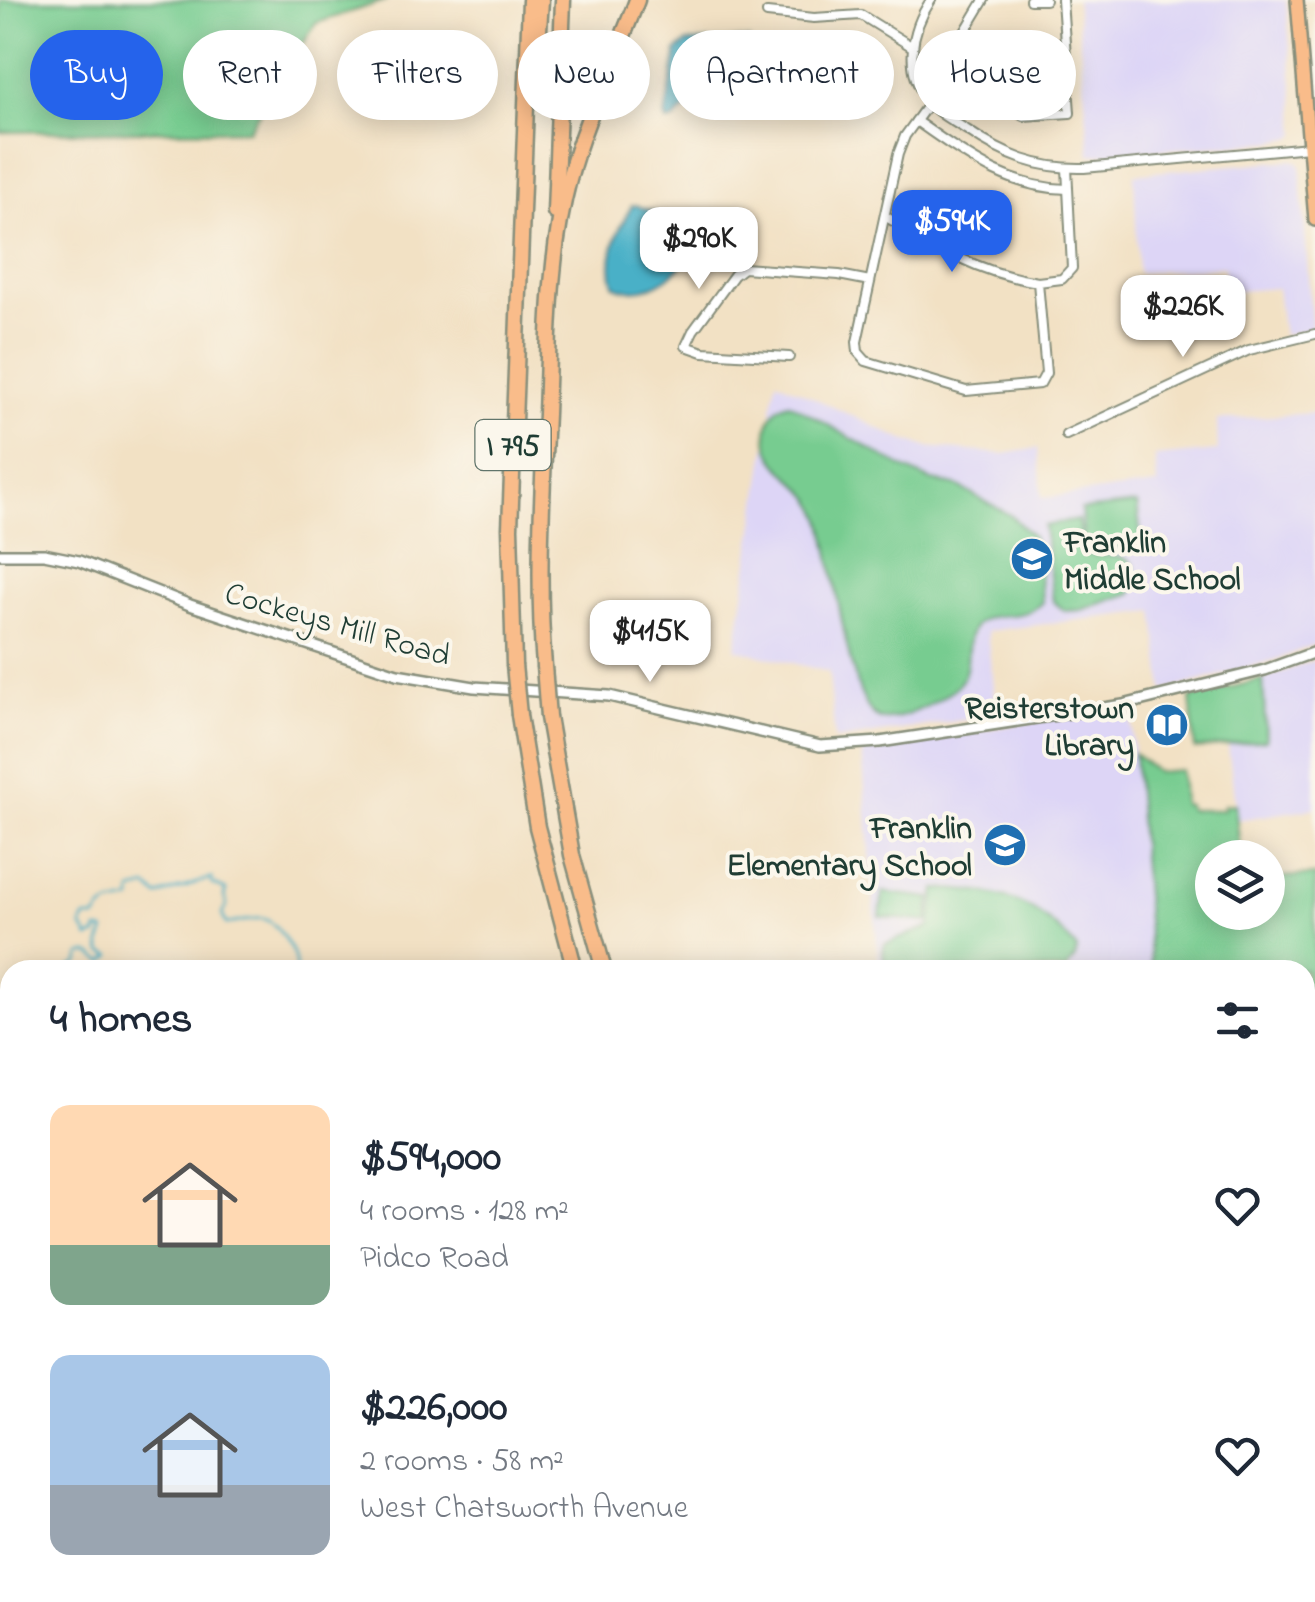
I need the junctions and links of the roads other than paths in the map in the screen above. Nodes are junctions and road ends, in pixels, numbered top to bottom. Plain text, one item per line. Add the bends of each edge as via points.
1 (530, 0) edge
2 (541, 0) edge
3 (563, 0) edge
4 (637, 0) edge
5 (931, 0) edge
6 (984, 0) edge
7 (1030, 0) edge
8 (1045, 0) edge
9 (1062, 0) edge
10 (1297, 0) edge
11 (767, 13) dead end
12 (911, 46) junction
13 (914, 65) edge
14 (954, 120) edge
15 (916, 121) joint
16 (1309, 148) junction
17 (1066, 168) junction
18 (1066, 189) junction
19 (885, 216) junction
20 (1315, 220) edge
21 (523, 225) junction
22 (870, 281) junction
23 (1038, 282) junction
24 (551, 303) junction
25 (1315, 334) edge
26 (788, 357) dead end
27 (1066, 435) dead end
28 (0, 554) edge
29 (1315, 652) edge
30 (572, 960) edge
31 (601, 960) edge

1 - 21 highway, I 795
2 - 21 highway
3 - 24 highway
4 - 24 highway, I 795 via 570,176
5 - 12 street
6 - 9 street via 963,35 963,69 968,81 1023,116 1070,113
7 - 8 street
10 - 16 main road
11 - 12 street via 861,15
12 - 13 street
14 - 17 street via 1006,154
15 - 18 street via 998,175
15 - 19 street via 900,146
16 - 17 street
16 - 20 main road
17 - 18 street
18 - 23 street via 1072,268 1062,280
19 - 22 street
19 - 23 street via 992,272
21 - 30 highway, I 795, bridge via 510,528 514,664 537,827
22 - 23 street via 856,342 861,356 971,392 1033,387 1044,380
22 - 26 street via 744,268 686,346
24 - 31 highway, I 795, bridge via 540,626 572,855
25 - 27 street via 1227,359
28 - 29 street, Cockeys Mill Road via 79,561 190,606 397,674 474,687 611,696 820,746 1123,704

